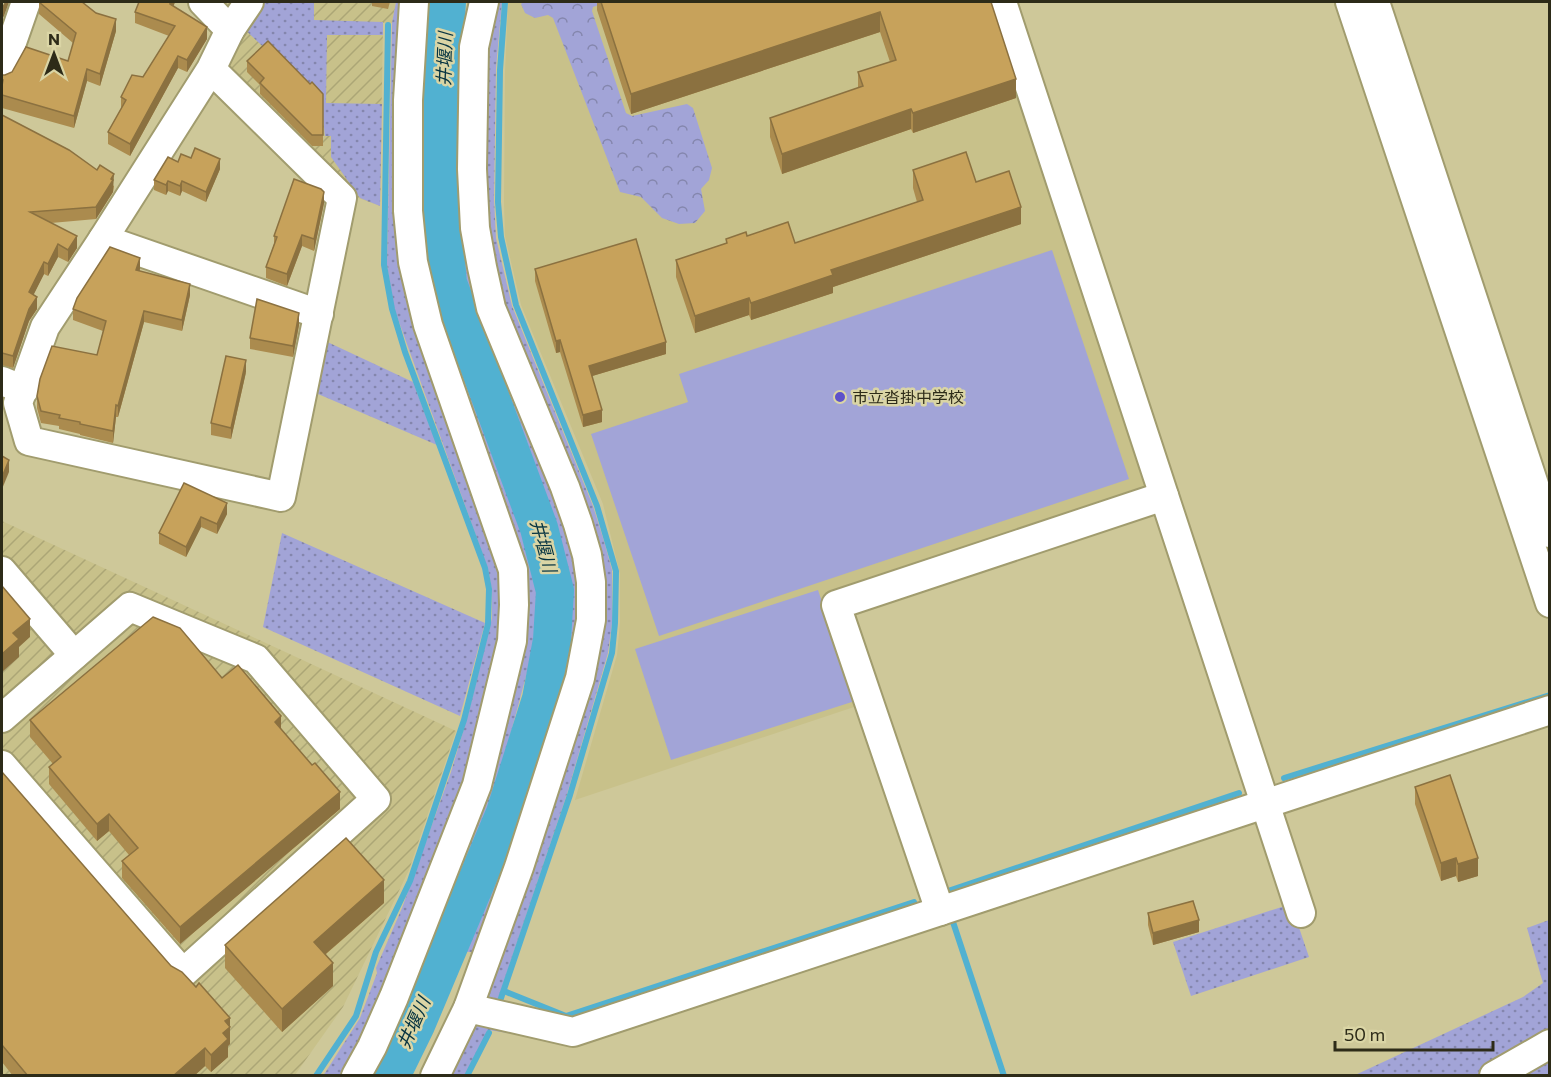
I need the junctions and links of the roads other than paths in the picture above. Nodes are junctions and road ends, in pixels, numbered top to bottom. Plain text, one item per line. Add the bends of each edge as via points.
1 (26, 2) edge
2 (203, 2) edge
3 (249, 2) edge
4 (414, 2) edge
5 (484, 2) edge
6 (1002, 2) edge
7 (1350, 2) edge
8 (1375, 2) edge
9 (230, 30) junction
10 (211, 69) junction
11 (2, 71) edge
12 (103, 239) junction
13 (319, 314) junction
14 (13, 386) edge
15 (1164, 496) junction
16 (1550, 533) edge
17 (2, 571) edge
18 (1550, 603) edge
19 (74, 655) junction
20 (1550, 710) edge
21 (2, 718) edge
22 (2, 765) edge
23 (1264, 804) junction
24 (940, 911) junction
25 (1301, 914) dead end
26 (468, 1008) junction
27 (1550, 1044) edge
28 (356, 1076) edge
29 (435, 1076) edge
30 (1494, 1076) edge

1 - 11 street
2 - 9 street
3 - 9 street
4 - 28 street via 408,99 408,211 413,262 428,325 513,570 514,605 512,641 477,785 394,997
5 - 26 street via 474,47 475,228 491,308 578,524 591,582 591,620 580,678
6 - 15 street
7 - 18 street
8 - 16 street
9 - 10 street
10 - 12 street
10 - 13 street via 342,198
12 - 13 street
12 - 14 street via 45,327
13 - 14 street via 282,497 29,441
15 - 23 street
15 - 24 street via 836,605
17 - 19 street
19 - 21 street
19 - 22 street via 130,607 256,660 376,799 183,973
20 - 23 street
23 - 24 street
23 - 25 street
24 - 26 street via 573,1032
26 - 29 street
27 - 30 street

